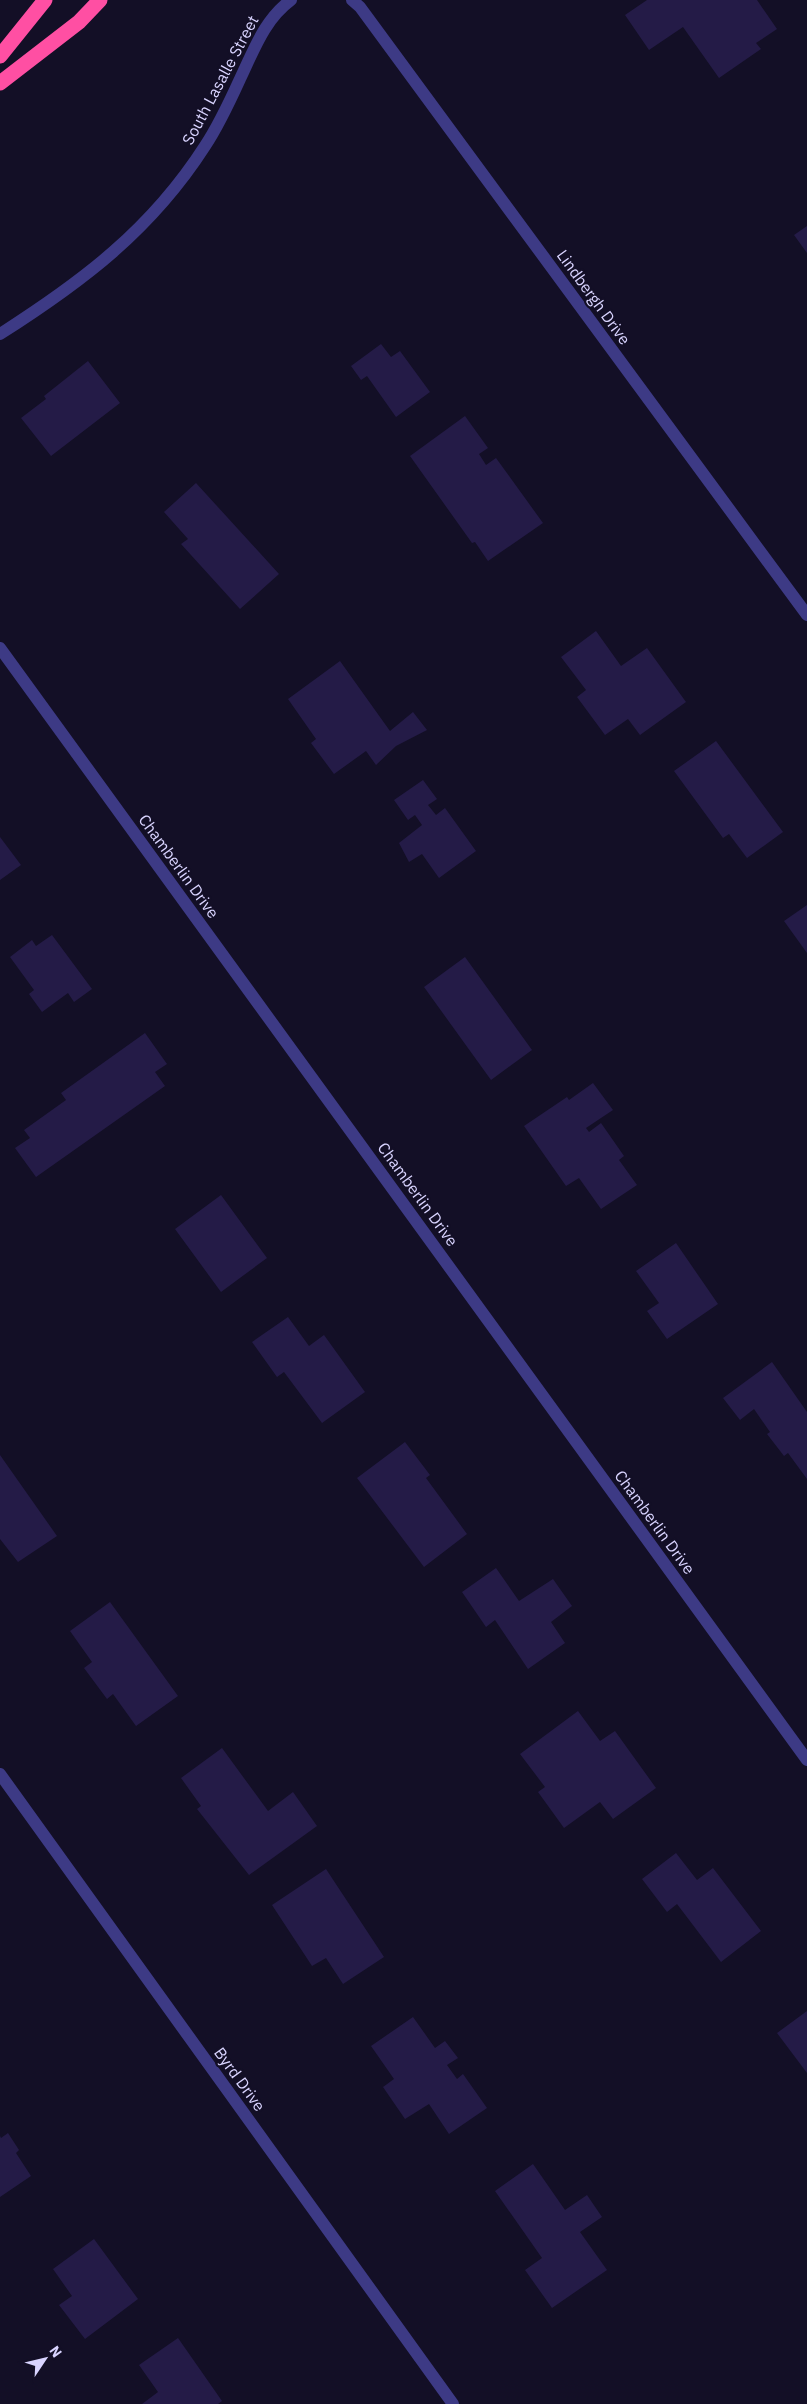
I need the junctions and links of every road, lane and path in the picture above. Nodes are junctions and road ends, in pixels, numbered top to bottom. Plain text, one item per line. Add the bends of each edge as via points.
1 (45, 0) edge
2 (100, 0) edge
3 (291, 0) edge
4 (352, 0) edge
5 (0, 56) edge
6 (0, 83) edge
7 (0, 334) edge
8 (807, 615) edge
9 (0, 648) edge
10 (807, 1760) edge
11 (0, 1774) edge
12 (453, 2404) edge

1 - 5 highway
2 - 6 highway via 79,22
3 - 7 street, South Lasalle Street via 269,22 257,40 206,145 148,219 85,277
4 - 8 street, Lindbergh Drive
9 - 10 street, Chamberlin Drive
11 - 12 street, Byrd Drive

